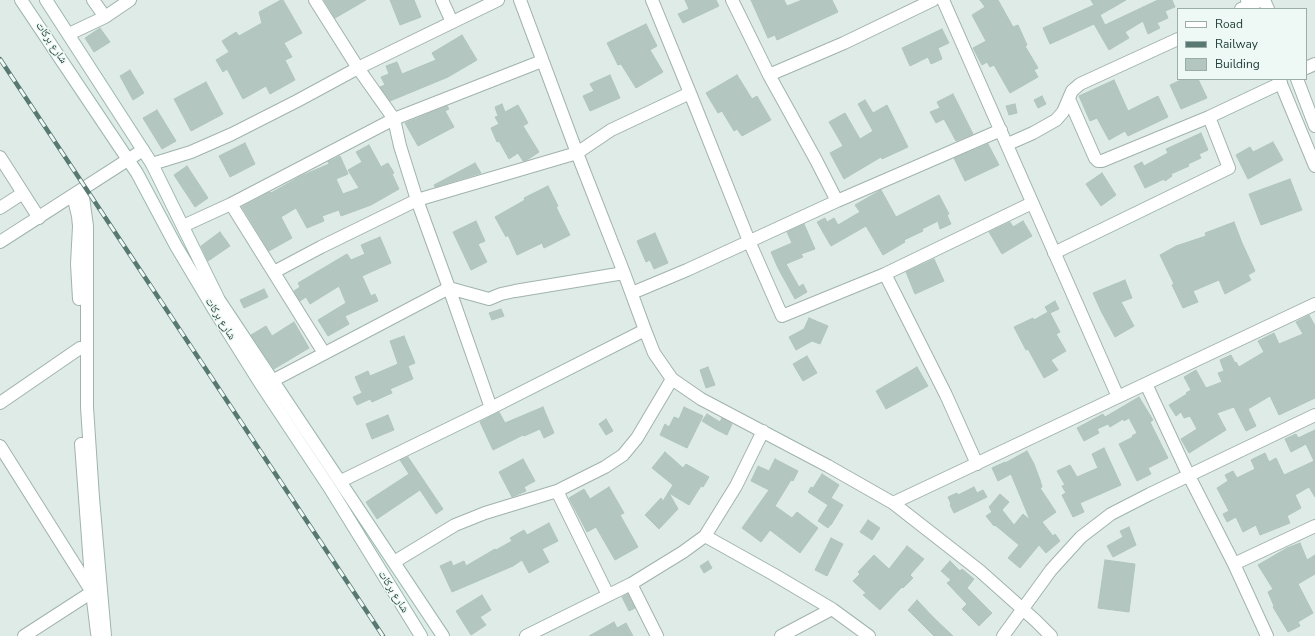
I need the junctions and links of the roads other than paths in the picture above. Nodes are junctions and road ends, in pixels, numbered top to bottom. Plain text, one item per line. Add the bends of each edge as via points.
1 (22, 0) edge
2 (46, 0) edge
3 (93, 0) edge
4 (130, 0) edge
5 (315, 0) edge
6 (442, 0) edge
7 (498, 0) edge
8 (520, 0) edge
9 (652, 0) edge
10 (732, 0) edge
11 (933, 0) edge
12 (942, 0) edge
13 (1263, 0) edge
14 (1247, 6) edge
15 (105, 16) junction
16 (452, 22) junction
17 (69, 34) junction
18 (1177, 39) edge
19 (542, 61) junction
20 (358, 68) junction
21 (769, 75) junction
22 (1296, 80) edge
23 (1280, 81) edge
24 (690, 93) junction
25 (1069, 99) junction
26 (1208, 117) junction
27 (394, 119) junction
28 (1315, 126) edge
29 (1001, 130) junction
30 (1008, 144) junction
31 (143, 150) junction
32 (577, 153) junction
33 (128, 160) junction
34 (2, 163) edge
35 (152, 164) junction
36 (1315, 166) edge
37 (23, 192) junction
38 (78, 192) junction
39 (417, 200) junction
40 (837, 201) junction
41 (1032, 203) junction
42 (231, 204) junction
43 (0, 208) edge
44 (39, 218) junction
45 (183, 226) junction
46 (0, 242) edge
47 (749, 242) junction
48 (1054, 253) junction
49 (274, 272) junction
50 (624, 272) junction
51 (885, 274) junction
52 (449, 288) junction
53 (632, 293) junction
54 (1315, 304) edge
55 (645, 330) junction
56 (80, 348) junction
57 (324, 353) junction
58 (672, 379) junction
59 (272, 381) junction
60 (1146, 384) junction
61 (1118, 397) junction
62 (0, 403) edge
63 (490, 408) junction
64 (1315, 415) edge
65 (763, 431) junction
66 (0, 446) edge
67 (977, 464) junction
68 (1189, 476) junction
69 (340, 481) junction
70 (557, 491) junction
71 (893, 503) junction
72 (1315, 526) edge
73 (705, 536) junction
74 (93, 545) junction
75 (394, 562) junction
76 (1234, 564) junction
77 (631, 584) junction
78 (92, 592) junction
79 (608, 595) junction
80 (1022, 608) junction
81 (832, 609) junction
82 (24, 636) edge
83 (97, 636) edge
84 (105, 636) edge
85 (421, 636) edge
86 (443, 636) edge
87 (526, 636) edge
88 (657, 636) edge
89 (781, 636) edge
90 (869, 636) edge
91 (1003, 636) edge
92 (1051, 636) edge
93 (1267, 636) edge

1 - 33 street, شارع بركات
2 - 17 street, شارع بركات
3 - 15 street
4 - 15 street
5 - 20 street
6 - 16 street
7 - 16 street
8 - 19 street
9 - 24 street
10 - 21 street
11 - 21 street via 844,43
12 - 29 street
13 - 14 street
15 - 17 street
16 - 20 street
17 - 31 street, شارع بركات
18 - 25 street via 1080,84 1072,91
19 - 27 street
19 - 32 street
20 - 27 street
20 - 35 street via 232,134 191,152
21 - 40 street
22 - 28 street
23 - 26 street
23 - 36 street
24 - 32 street via 611,130
24 - 47 street
25 - 26 street via 1098,161
25 - 30 street via 1056,120
26 - 48 street via 1229,168
27 - 39 street
27 - 42 street
29 - 30 street
29 - 40 street
30 - 41 street
31 - 33 street
31 - 35 street, شارع بركات
32 - 39 street
32 - 50 street
33 - 38 street
33 - 85 street, شارع بركات via 213,308 331,490
34 - 37 street
35 - 45 street, شارع بركات
37 - 43 street
37 - 44 street
38 - 44 street
38 - 56 street
38 - 74 street via 87,226 87,407 93,498
39 - 49 street
39 - 52 street
40 - 47 street
41 - 48 street
41 - 51 street
42 - 45 street
42 - 49 street
44 - 46 street
45 - 59 street, شارع بركات via 219,300
47 - 51 street via 782,316
47 - 53 street
48 - 61 street
49 - 57 street
50 - 52 street via 489,298
50 - 53 street
51 - 67 street
52 - 57 street
52 - 63 street
53 - 55 street
54 - 60 street
55 - 58 street via 654,353
55 - 63 street
56 - 62 street
56 - 74 street via 80,417
57 - 59 street
58 - 65 street via 701,398
58 - 70 street via 637,438 623,455
59 - 69 street, شارع بركات
60 - 61 street
60 - 68 street
61 - 67 street
63 - 69 street
64 - 68 street
65 - 71 street
65 - 73 street via 736,486
66 - 78 street
67 - 71 street
68 - 76 street
68 - 80 street via 1111,514 1082,537 1051,570
69 - 75 street, شارع بركات
70 - 75 street via 455,525
70 - 79 street
71 - 80 street via 980,571
72 - 76 street
73 - 77 street
73 - 81 street
74 - 78 street
74 - 84 street
75 - 86 street, شارع بركات
76 - 93 street
77 - 79 street
77 - 88 street
78 - 82 street
78 - 83 street
79 - 87 street
80 - 91 street
80 - 92 street
81 - 89 street
81 - 90 street

